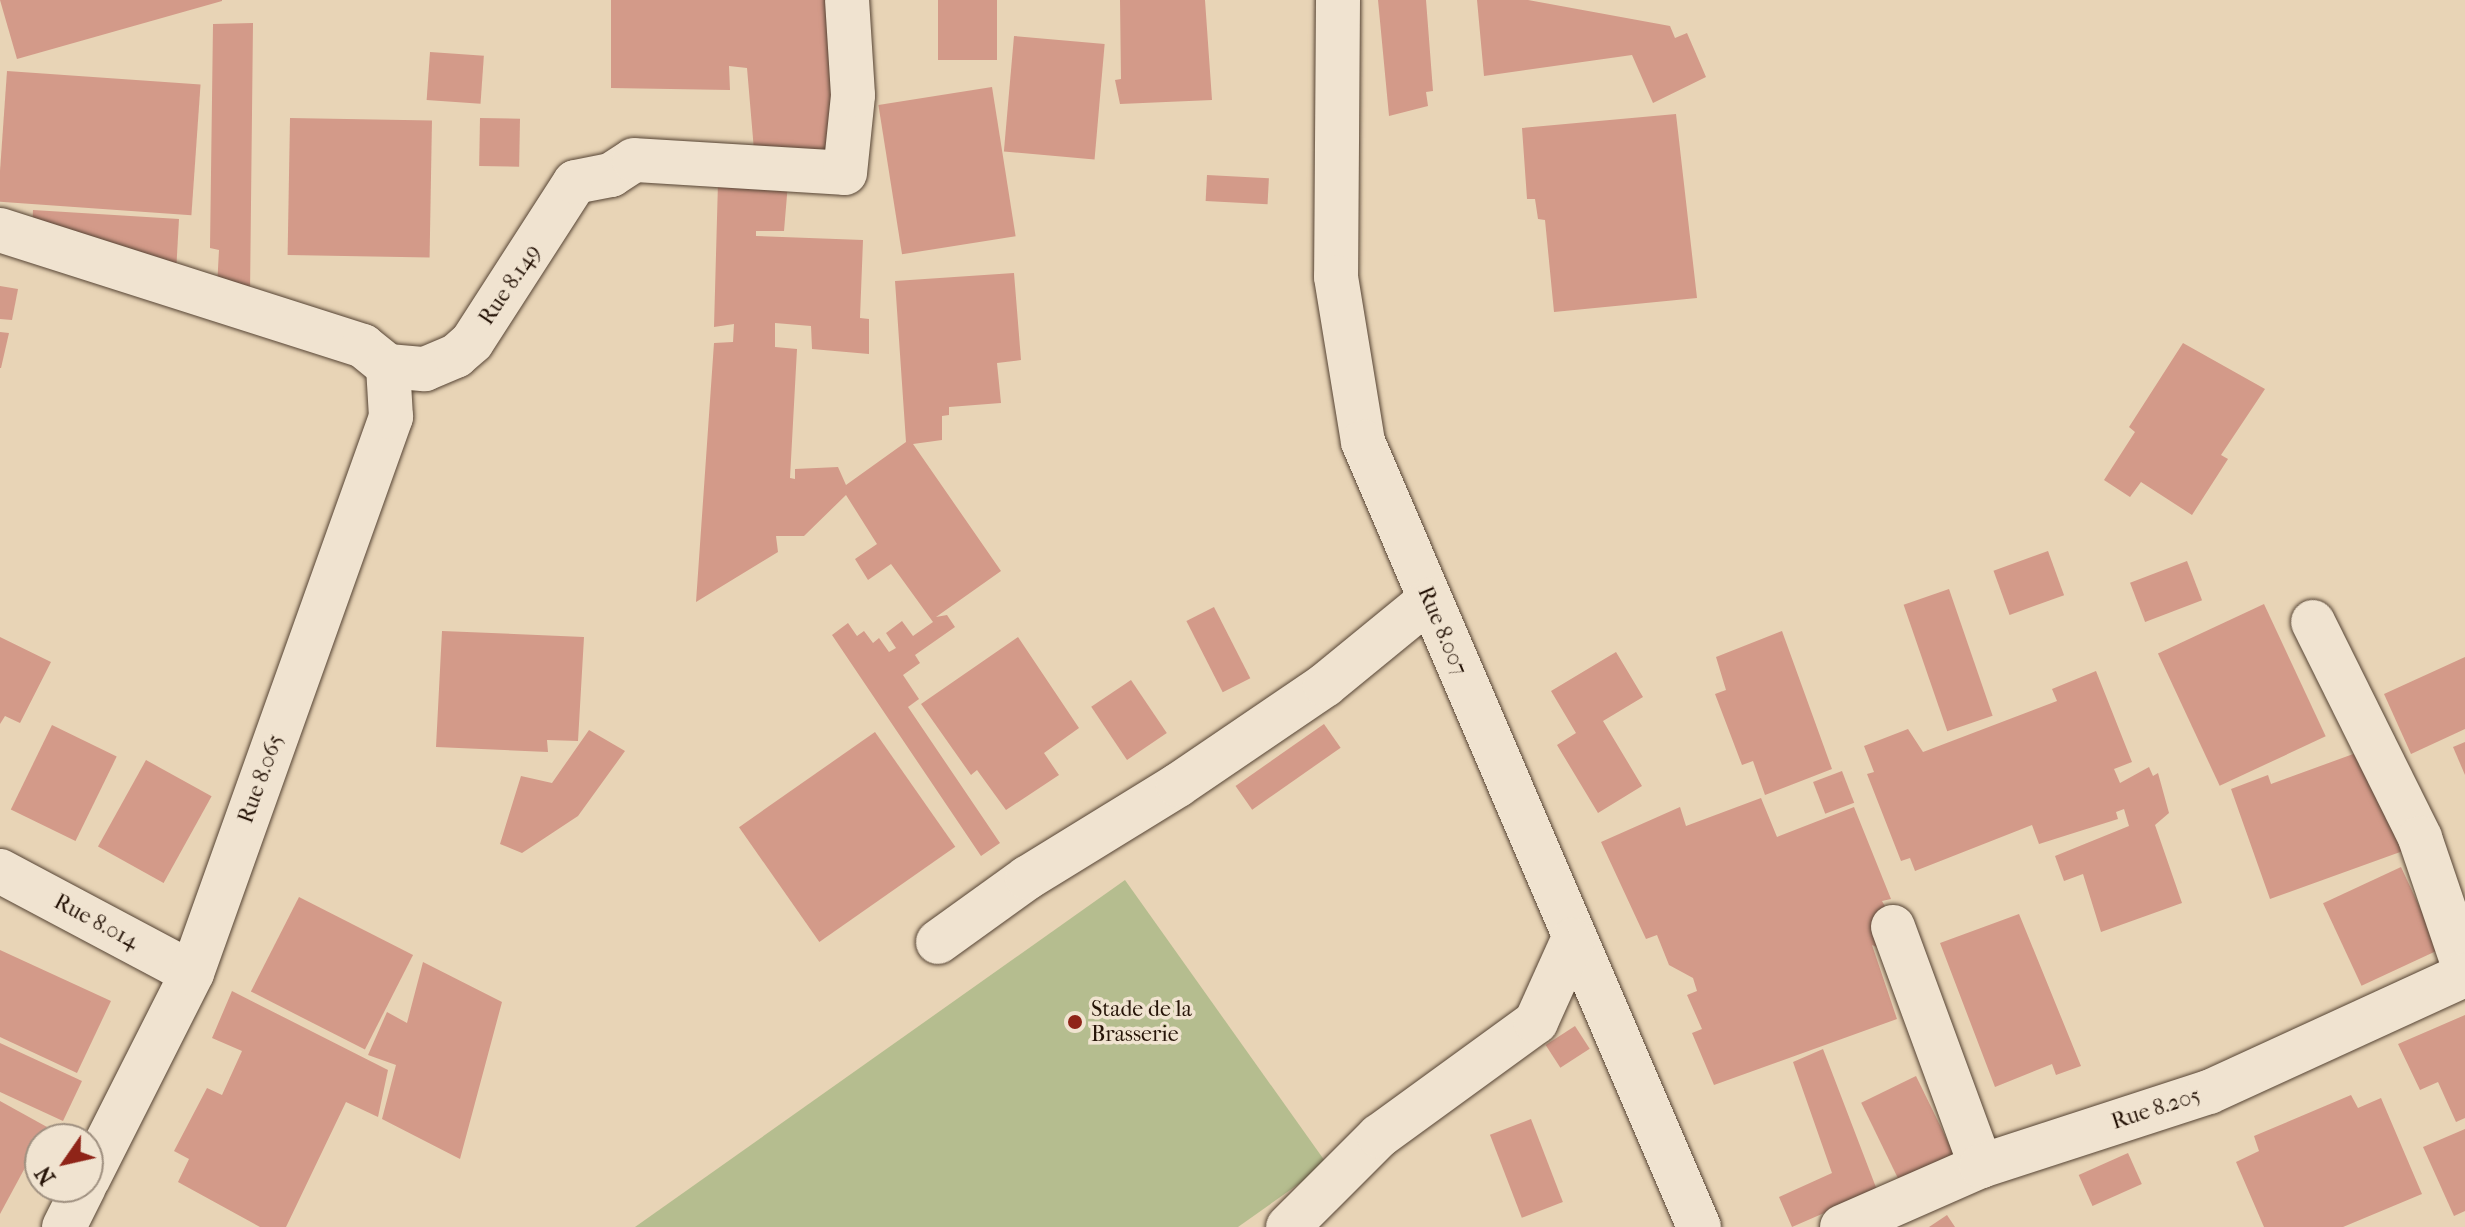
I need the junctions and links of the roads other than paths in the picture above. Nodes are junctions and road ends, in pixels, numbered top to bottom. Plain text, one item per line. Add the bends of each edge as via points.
1 (847, 0) edge
2 (1338, 0) edge
3 (0, 230) edge
4 (388, 366) junction
5 (1429, 600) junction
6 (2313, 622) dead end
7 (0, 871) edge
8 (1893, 927) dead end
9 (1573, 940) junction
10 (938, 942) dead end
11 (2465, 972) edge
12 (192, 973) junction
13 (104, 1147) edge
14 (1981, 1166) junction
15 (76, 1203) edge
16 (64, 1227) edge
17 (1288, 1227) edge
18 (1699, 1227) edge
19 (1842, 1227) edge

1 - 4 street, Rue 8.149 via 853,95 845,173 634,160 611,175 575,182 472,342 456,356 425,369
2 - 5 street, Rue 8.007 via 1336,277 1363,442
3 - 4 street via 363,346
4 - 12 street, Rue 8.065 via 391,417
5 - 9 street, Rue 8.007
5 - 10 street via 1325,685 1178,785 1027,878
6 - 11 street via 2420,838
7 - 12 street, Rue 8.014
8 - 14 street
9 - 17 street via 1536,1022 1379,1136
9 - 18 street, Rue 8.007
11 - 14 street, Rue 8.205 via 2209,1092
12 - 13 street, Rue 8.065
14 - 19 street, Rue 8.205
15 - 16 street

